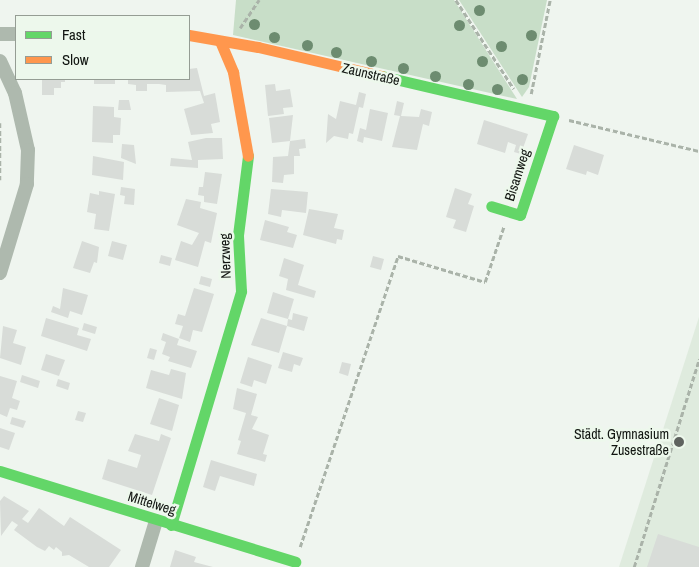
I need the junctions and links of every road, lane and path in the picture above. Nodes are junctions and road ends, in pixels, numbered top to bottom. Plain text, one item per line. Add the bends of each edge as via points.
1 (258, 0) edge
2 (456, 0) edge
3 (550, 0) edge
4 (0, 34) edge
5 (15, 34) edge
6 (190, 35) edge
7 (236, 36) dead end
8 (220, 41) junction
9 (0, 61) edge
10 (528, 108) junction
11 (553, 116) junction
12 (0, 123) edge
13 (699, 151) edge
14 (0, 180) edge
15 (491, 206) dead end
16 (509, 212) junction
17 (0, 273) edge
18 (699, 359) edge
19 (0, 471) edge
20 (156, 521) junction
21 (171, 525) junction
22 (295, 562) joint
23 (142, 567) edge
24 (634, 567) edge

1 - 7 path
2 - 10 path
3 - 10 path
4 - 5 street
6 - 8 street, Zaunstraße
8 - 10 street, Zaunstraße
8 - 21 street, Nerzweg via 233,72 249,152 238,234 241,291
9 - 17 street via 17,102 28,150 27,184
10 - 11 street, Zaunstraße
11 - 13 path
11 - 16 street, Bisamweg via 520,215
12 - 14 path
15 - 16 street, Bisamweg
16 - 22 path via 485,282 398,256
18 - 24 path
19 - 20 street, Mittelweg
20 - 21 street, Mittelweg
20 - 23 street
21 - 22 street, Mittelweg

